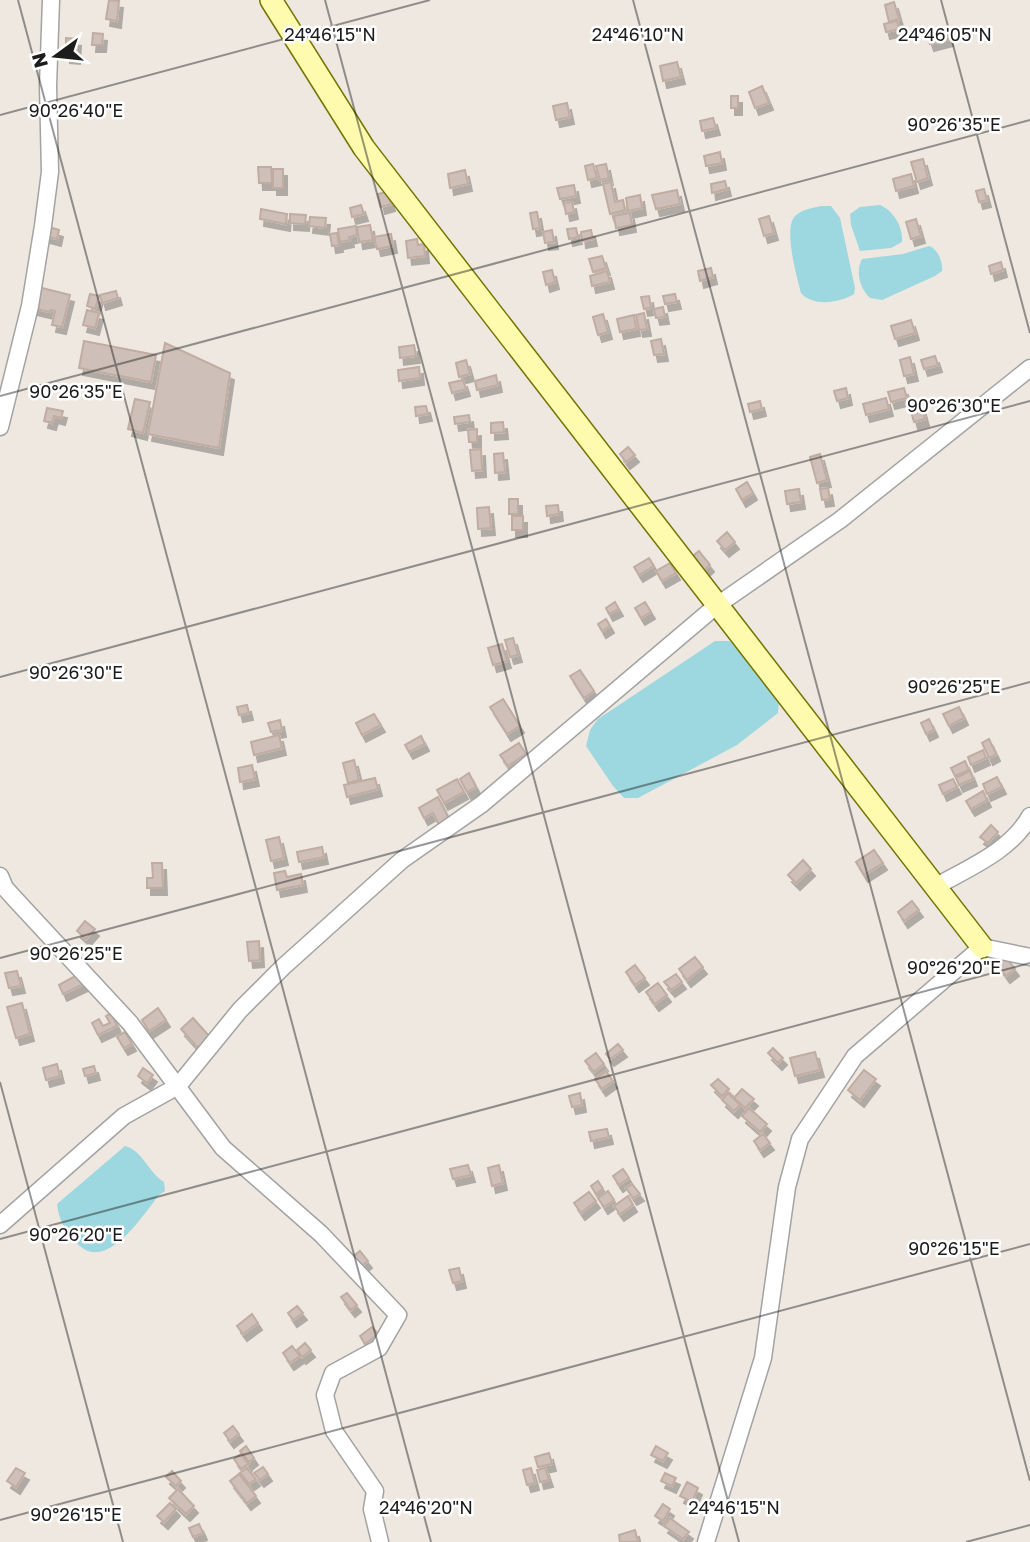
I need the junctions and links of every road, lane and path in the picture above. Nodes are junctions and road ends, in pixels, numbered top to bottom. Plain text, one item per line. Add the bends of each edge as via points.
1 (51, 0) edge
2 (271, 0) edge
3 (1030, 368) edge
4 (0, 427) edge
5 (716, 606) junction
6 (1030, 816) edge
7 (0, 876) edge
8 (936, 887) junction
9 (982, 947) junction
10 (1030, 957) edge
11 (178, 1086) junction
12 (0, 1225) edge
13 (380, 1542) edge
14 (706, 1542) edge

1 - 4 street via 50,172 30,306
2 - 5 street via 364,148
3 - 5 street via 840,520
5 - 8 street
5 - 11 street via 482,804 402,860 282,967
6 - 8 street via 1023,830 997,851
7 - 11 street via 5,888 130,1023
8 - 9 street
9 - 10 street
9 - 14 street via 855,1056 800,1139 787,1187 763,1359
11 - 12 street via 124,1116
11 - 13 street via 223,1148 321,1234 398,1315 379,1348 333,1373 325,1395 334,1431 375,1491 372,1508

